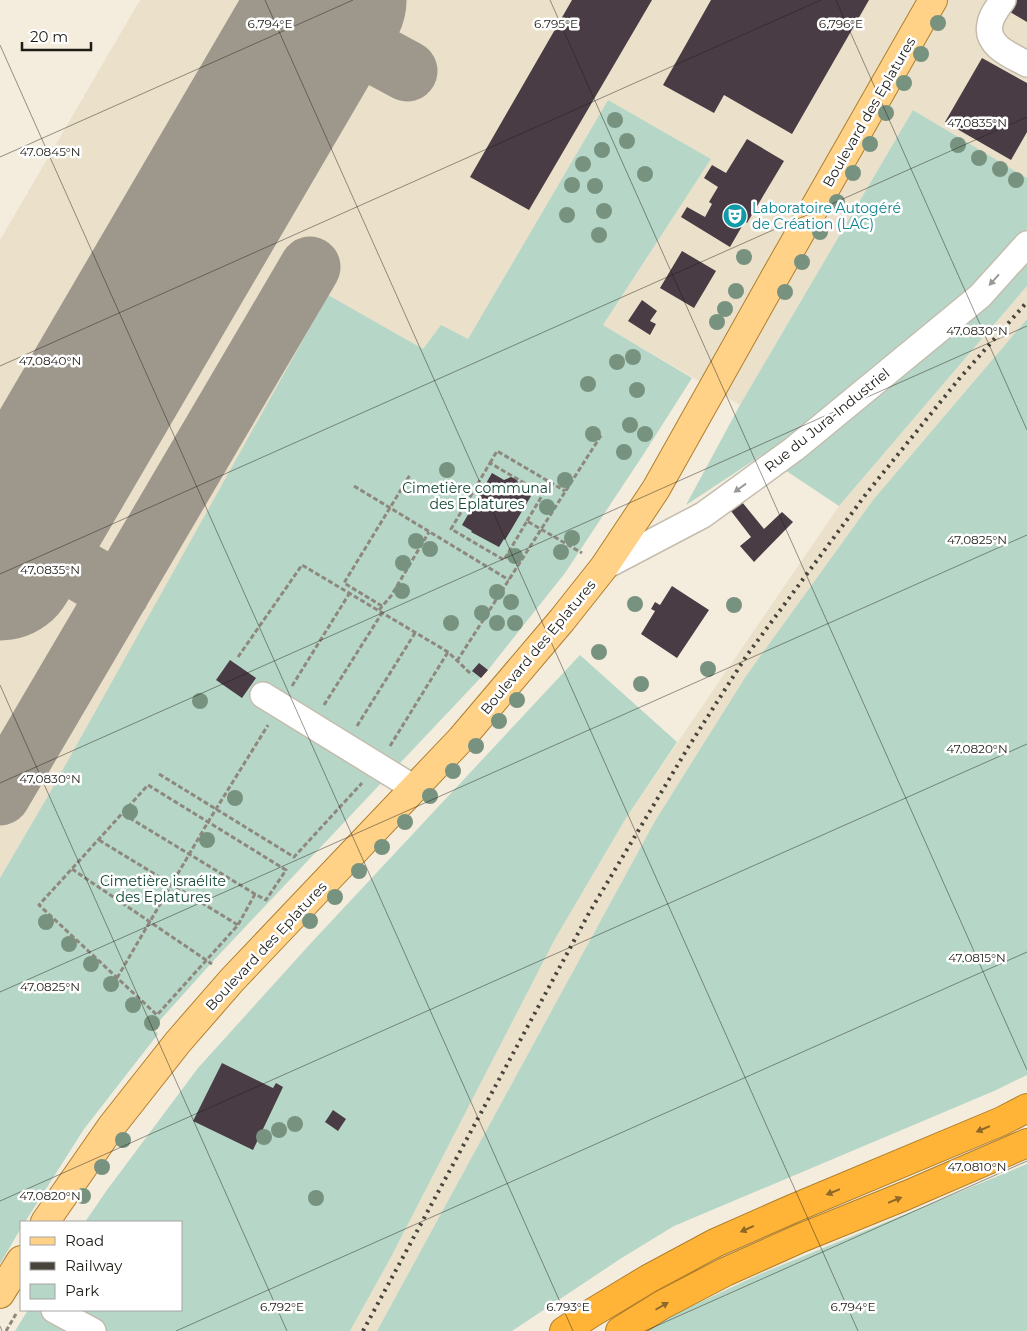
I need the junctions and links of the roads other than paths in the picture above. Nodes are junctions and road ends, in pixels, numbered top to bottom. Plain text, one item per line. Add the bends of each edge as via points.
1 (933, 0) edge
2 (1003, 0) edge
3 (1027, 64) edge
4 (1027, 244) edge
5 (604, 567) junction
6 (271, 701) road end
7 (414, 788) junction
8 (1027, 1108) edge
9 (1027, 1143) edge
10 (46, 1221) edge
11 (20, 1262) edge
12 (9, 1290) edge
13 (56, 1311) edge
14 (93, 1331) edge
15 (564, 1331) edge
16 (620, 1331) edge

1 - 5 main road, Boulevard des Eplatures via 656,489
2 - 3 street via 990,23 989,34 1001,50
4 -> 5 street, Rue du Jura-Industriel via 980,296 794,449 703,515
5 - 7 main road, Boulevard des Eplatures via 510,683
6 - 7 street
7 - 10 main road, Boulevard des Eplatures via 232,980 178,1042 130,1101
8 -> 15 highway via 715,1243 648,1279
16 -> 9 highway via 725,1272
11 - 12 main road
13 - 14 street

